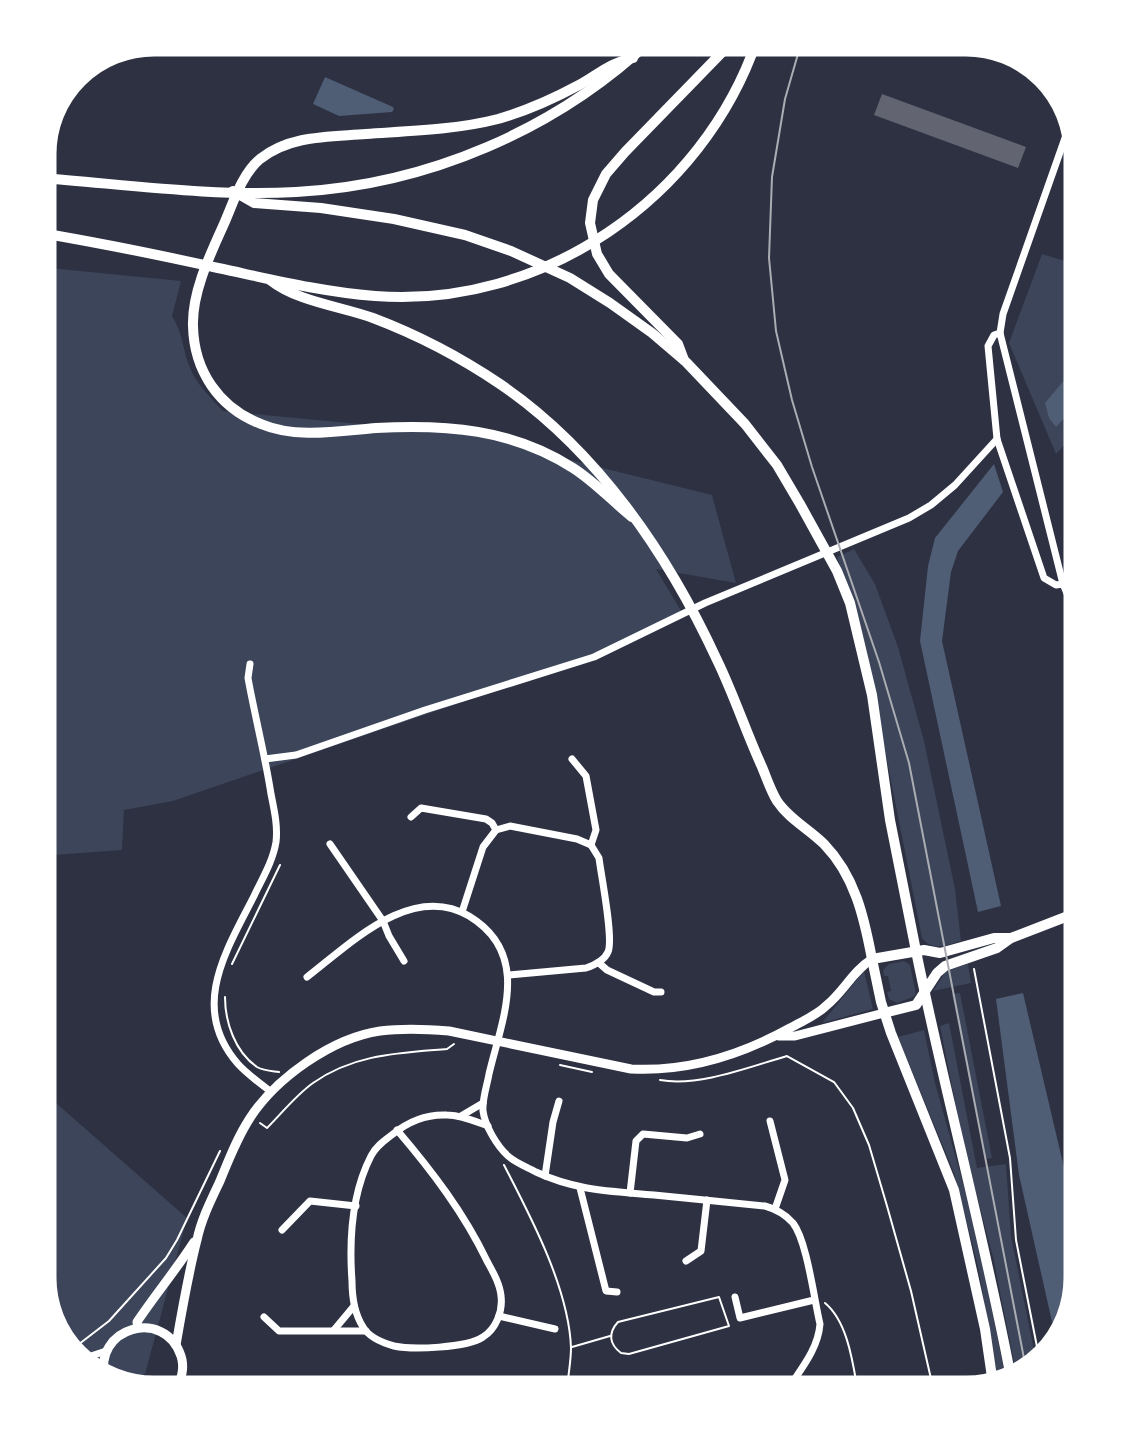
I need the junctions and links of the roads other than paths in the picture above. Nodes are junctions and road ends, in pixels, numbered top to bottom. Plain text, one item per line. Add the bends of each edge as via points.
1 (638, 53) edge
2 (722, 53) edge
3 (752, 53) edge
4 (633, 58) junction
5 (1066, 134) edge
6 (53, 179) edge
7 (249, 196) junction
8 (53, 235) edge
9 (270, 279) junction
10 (1000, 333) junction
11 (685, 362) junction
12 (997, 439) junction
13 (632, 517) junction
14 (1063, 584) junction
15 (1068, 596) edge
16 (250, 664) dead end
17 (265, 759) junction
18 (572, 759) dead end
19 (411, 817) dead end
20 (496, 830) junction
21 (330, 844) dead end
22 (591, 845) junction
23 (462, 912) junction
24 (1068, 916) edge
25 (383, 921) junction
26 (1011, 938) junction
27 (916, 951) junction
28 (872, 959) junction
29 (404, 961) dead end
30 (599, 963) junction
31 (509, 975) junction
32 (307, 977) dead end
33 (661, 992) dead end
34 (925, 995) junction
35 (884, 1013) junction
36 (778, 1036) junction
37 (497, 1041) junction
38 (271, 1092) junction
39 (559, 1101) dead end
40 (484, 1103) junction
41 (460, 1116) junction
42 (771, 1121) dead end
43 (488, 1126) junction
44 (397, 1130) junction
45 (700, 1134) dead end
46 (545, 1176) junction
47 (580, 1188) junction
48 (630, 1192) junction
49 (708, 1200) junction
50 (356, 1206) junction
51 (775, 1209) junction
52 (282, 1230) dead end
53 (197, 1238) junction
54 (687, 1261) dead end
55 (617, 1292) dead end
56 (735, 1297) dead end
57 (814, 1300) junction
58 (354, 1306) junction
59 (499, 1316) junction
60 (264, 1317) dead end
61 (138, 1328) junction
62 (555, 1329) dead end
63 (334, 1330) junction
64 (367, 1331) junction
65 (176, 1345) junction
66 (106, 1351) junction
67 (90, 1356) edge
68 (103, 1365) edge
69 (1009, 1370) edge
70 (992, 1376) edge
71 (180, 1380) edge
72 (794, 1380) edge

1 - 4 highway
2 - 11 highway via 607,174 593,200 590,223 597,254 609,274 678,344
3 - 9 highway via 740,83 673,179 625,222 545,268 496,284 432,295 377,296
4 - 7 highway via 571,104 480,151 353,186
4 - 13 highway via 613,62 538,105 496,120 308,138 275,150 252,168 242,184 216,240 193,313 195,352 207,380 230,406 262,425 297,432 406,426 494,434 572,467
5 - 10 street
6 - 7 highway via 233,191
7 - 11 highway via 254,203 394,219 512,251 610,303
8 - 9 highway
9 - 13 highway via 283,290 373,318 428,342 484,373 536,412 595,467
10 - 12 street via 988,346
10 - 14 street
11 - 27 highway via 777,465 821,540 850,603 872,695
12 - 14 street via 1044,578
12 - 17 street via 955,485 909,518 705,603 594,657 296,755
13 - 28 highway via 687,600 778,803 825,845 857,895
14 - 15 street
16 - 17 street via 248,678
17 - 38 street via 276,832 272,859 225,954 214,993 218,1029 226,1047 239,1065
18 - 22 street via 586,776 596,830
19 - 20 street via 421,808 486,819
20 - 22 street via 510,826
20 - 23 street via 483,847
21 - 25 street
22 - 30 street via 599,858 611,944
23 - 25 street via 420,906
23 - 31 street via 484,927 500,949
24 - 26 main road
25 - 29 street
25 - 32 street
26 - 27 main road via 994,938 940,953
26 - 34 main road via 997,948 945,966
27 - 28 main road
27 - 34 main road
28 - 35 main road
28 - 36 street via 812,1018
30 - 31 street
30 - 33 street
31 - 37 street
34 - 35 main road via 916,1005
34 - 69 main road
35 - 36 street
35 - 70 main road via 954,1190
36 - 37 street via 710,1061 652,1070 595,1063
37 - 38 street via 425,1029 377,1032 328,1050
37 - 40 street
38 - 53 street via 237,1140
39 - 46 street
40 - 41 street
40 - 43 street
41 - 43 street
41 - 44 street via 427,1115
42 - 51 street via 785,1180
43 - 46 street via 501,1148
44 - 50 street via 372,1154
44 - 59 street via 436,1176 479,1244 501,1294
45 - 48 street via 687,1138 638,1136
46 - 47 street
47 - 48 street
47 - 55 street via 606,1291
48 - 49 street
49 - 51 street
49 - 54 street via 701,1251
50 - 52 street via 310,1201
50 - 58 street via 351,1266
51 - 57 street via 797,1230
53 - 61 street via 144,1311
53 - 65 street
56 - 57 street via 740,1318
57 - 72 street via 820,1324 817,1344
58 - 63 street
58 - 64 street
59 - 62 street
59 - 64 street via 485,1336 464,1344 404,1347 380,1341
60 - 63 street via 279,1331
61 - 65 street via 159,1331
61 - 66 street via 119,1335
63 - 64 street
65 - 71 street via 183,1364
66 - 67 street
66 - 68 street

